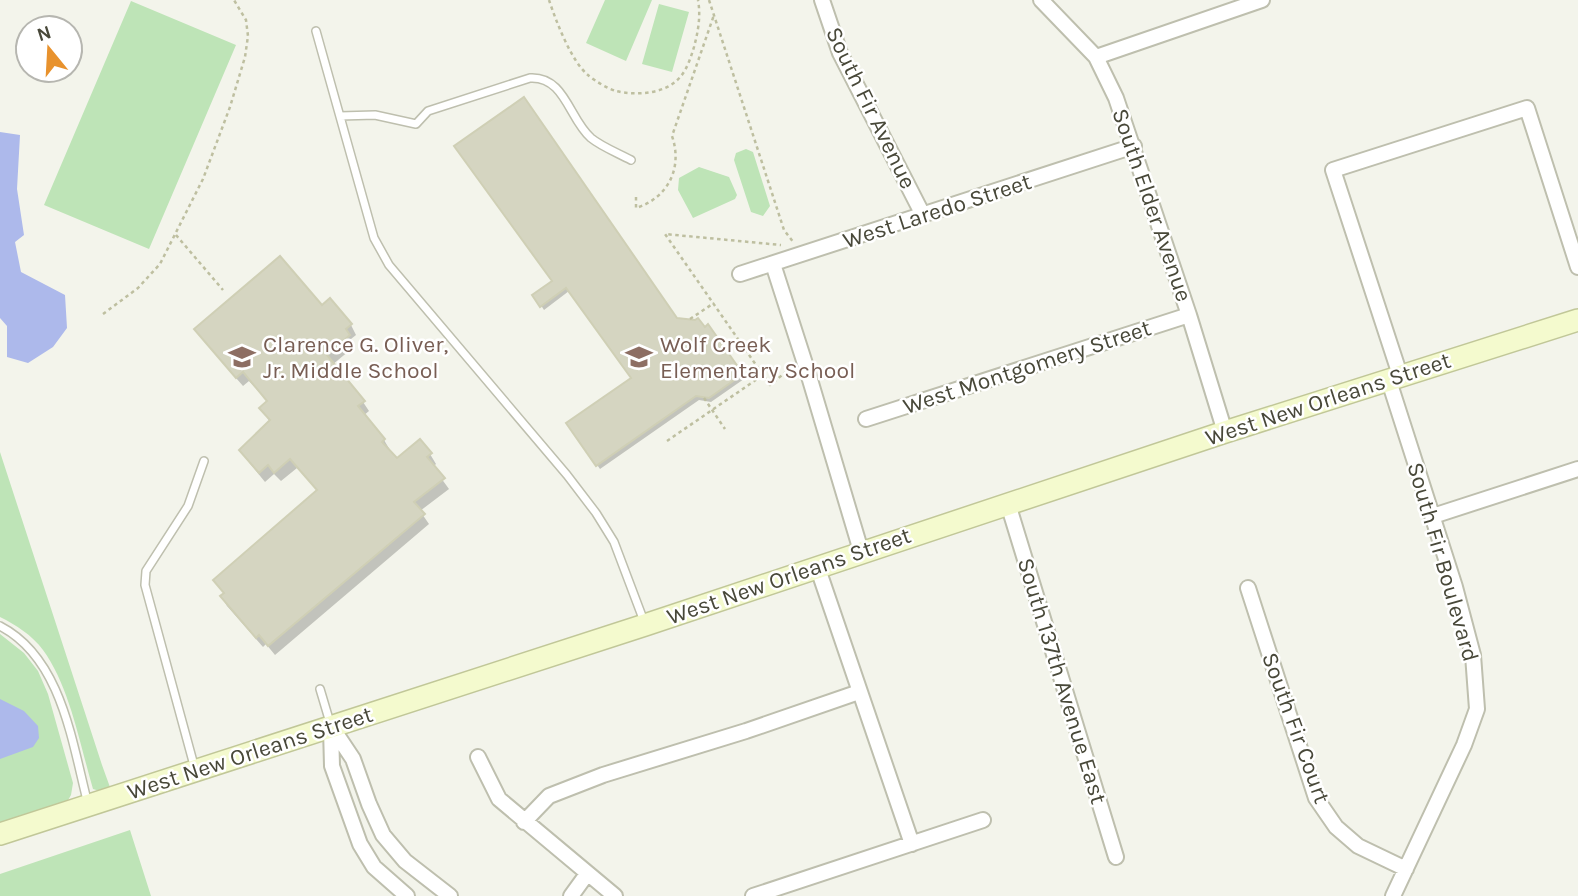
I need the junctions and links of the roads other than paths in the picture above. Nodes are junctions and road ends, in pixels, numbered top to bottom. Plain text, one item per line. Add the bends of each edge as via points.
1 (821, 0) edge
2 (1041, 0) edge
3 (1262, 0) edge
4 (316, 31) dead end
5 (1096, 57) junction
6 (340, 116) junction
7 (1134, 146) junction
8 (631, 160) dead end
9 (923, 215) junction
10 (773, 264) junction
11 (1578, 267) edge
12 (740, 274) dead end
13 (1189, 315) junction
14 (1578, 320) edge
15 (1394, 378) junction
16 (866, 419) dead end
17 (1225, 432) junction
18 (204, 461) dead end
19 (1578, 469) edge
20 (1008, 504) junction
21 (1433, 516) junction
22 (861, 551) junction
23 (817, 566) junction
24 (1248, 588) dead end
25 (645, 625) junction
26 (0, 626) edge
27 (320, 689) dead end
28 (859, 692) junction
29 (331, 726) junction
30 (478, 757) dead end
31 (195, 770) junction
32 (88, 805) junction
33 (983, 820) dead end
34 (524, 821) junction
35 (0, 834) edge
36 (383, 835) junction
37 (360, 844) junction
38 (912, 844) junction
39 (1116, 857) dead end
40 (1406, 869) junction
41 (587, 874) junction
42 (599, 891) edge
43 (407, 896) edge
44 (450, 896) edge
45 (571, 896) edge
46 (615, 896) edge
47 (753, 896) edge
48 (1393, 896) edge

1 - 9 street, South Fir Avenue via 840,53
2 - 5 street, South Elder Avenue
3 - 5 street
4 - 6 lane
5 - 7 street, South Elder Avenue
6 - 8 lane via 375,115 416,124 428,111 538,77 555,85 590,137
6 - 25 lane via 374,238 389,265 596,513 614,542
7 - 9 street, West Laredo Street
7 - 13 street, South Elder Avenue
9 - 10 street, West Laredo Street
10 - 12 street, West Laredo Street
10 - 22 street
11 - 15 street, South Fir Boulevard via 1527,108 1333,170
13 - 16 street, West Montgomery Street
13 - 17 street, South Elder Avenue
14 - 15 street, West New Orleans Street
15 - 17 street, West New Orleans Street
15 - 21 street, South Fir Boulevard
17 - 20 street, West New Orleans Street
18 - 31 lane via 188,506 146,571 145,585
19 - 21 street
20 - 22 street, West New Orleans Street
20 - 39 street, South 137th Avenue East
21 - 40 street, South Fir Boulevard via 1474,655 1477,709
22 - 23 street, West New Orleans Street
23 - 25 street, West New Orleans Street
23 - 28 street
24 - 40 street, South Fir Court via 1316,798 1336,827 1358,846
25 - 29 street, West New Orleans Street
26 - 32 lane via 24,642 51,681
27 - 29 lane
28 - 34 street via 603,775 549,796
28 - 38 street
29 - 31 street, West New Orleans Street
29 - 36 street via 353,759
29 - 37 street via 332,766
30 - 34 street via 499,799
31 - 32 street, West New Orleans Street
32 - 35 street, West New Orleans Street
33 - 38 street
34 - 41 street
36 - 37 street
36 - 44 street via 405,861
37 - 43 street via 374,867
38 - 47 street
40 - 48 street, South Fir Boulevard
41 - 42 street
41 - 45 street
42 - 46 street

